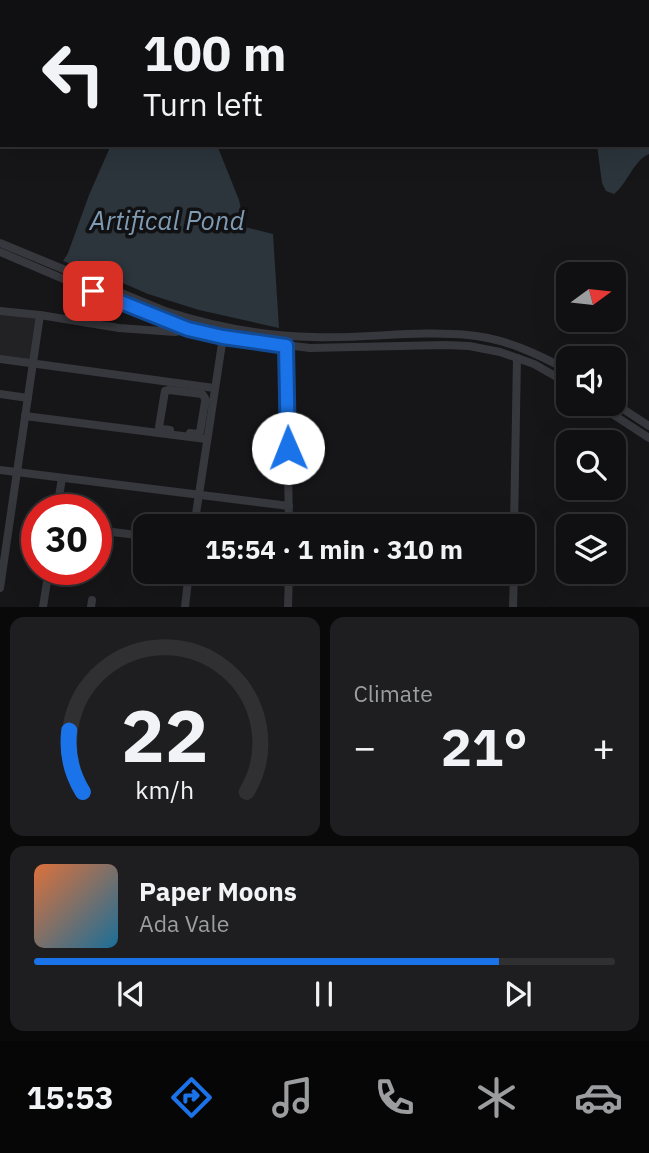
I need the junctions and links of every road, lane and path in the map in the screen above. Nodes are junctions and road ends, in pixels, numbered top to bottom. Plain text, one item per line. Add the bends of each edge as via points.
1 (0, 243) edge
2 (0, 252) edge
3 (0, 311) edge
4 (40, 315) junction
5 (191, 319) junction
6 (188, 329) junction
7 (223, 337) junction
8 (494, 340) junction
9 (286, 346) junction
10 (493, 351) junction
11 (517, 358) junction
12 (0, 359) edge
13 (34, 364) junction
14 (556, 364) edge
15 (556, 377) edge
16 (214, 388) junction
17 (0, 394) edge
18 (28, 398) junction
19 (209, 403) junction
20 (626, 411) edge
21 (25, 416) junction
22 (615, 416) edge
23 (205, 424) junction
24 (649, 426) edge
25 (649, 438) edge
26 (206, 439) junction
27 (0, 470) edge
28 (17, 472) junction
29 (62, 478) junction
30 (59, 494) edge
31 (198, 495) junction
32 (289, 506) junction
33 (196, 514) edge
34 (289, 514) edge
35 (514, 514) edge
36 (112, 532) edge
37 (133, 535) edge
38 (2, 561) edge
39 (188, 584) edge
40 (289, 584) edge
41 (514, 584) edge
42 (46, 585) edge
43 (0, 588) edge
44 (43, 607) edge
45 (185, 607) edge
46 (288, 607) edge
47 (513, 607) edge

1 - 5 street
2 - 6 street
3 - 4 street
4 - 6 street via 119,328
4 - 13 street
5 - 6 street
5 - 8 street via 311,337 445,334
6 - 7 street
7 - 9 street
7 - 16 street
8 - 10 street
8 - 14 street
9 - 10 street via 445,345
9 - 32 street
10 - 11 street
11 - 15 street
11 - 35 street
12 - 13 street
13 - 16 street
13 - 18 street
16 - 19 street
17 - 18 street
18 - 21 street
19 - 23 street
19 - 23 street via 202,394 165,391 159,427 197,434
20 - 24 street
21 - 26 street
21 - 28 street
22 - 25 street
23 - 26 street
26 - 31 street
27 - 28 street
28 - 29 street
28 - 38 street
29 - 30 street
29 - 31 street
31 - 32 street
31 - 33 street
32 - 34 street
36 - 37 street
38 - 43 street
39 - 45 street
40 - 46 street
41 - 47 street
42 - 44 street

